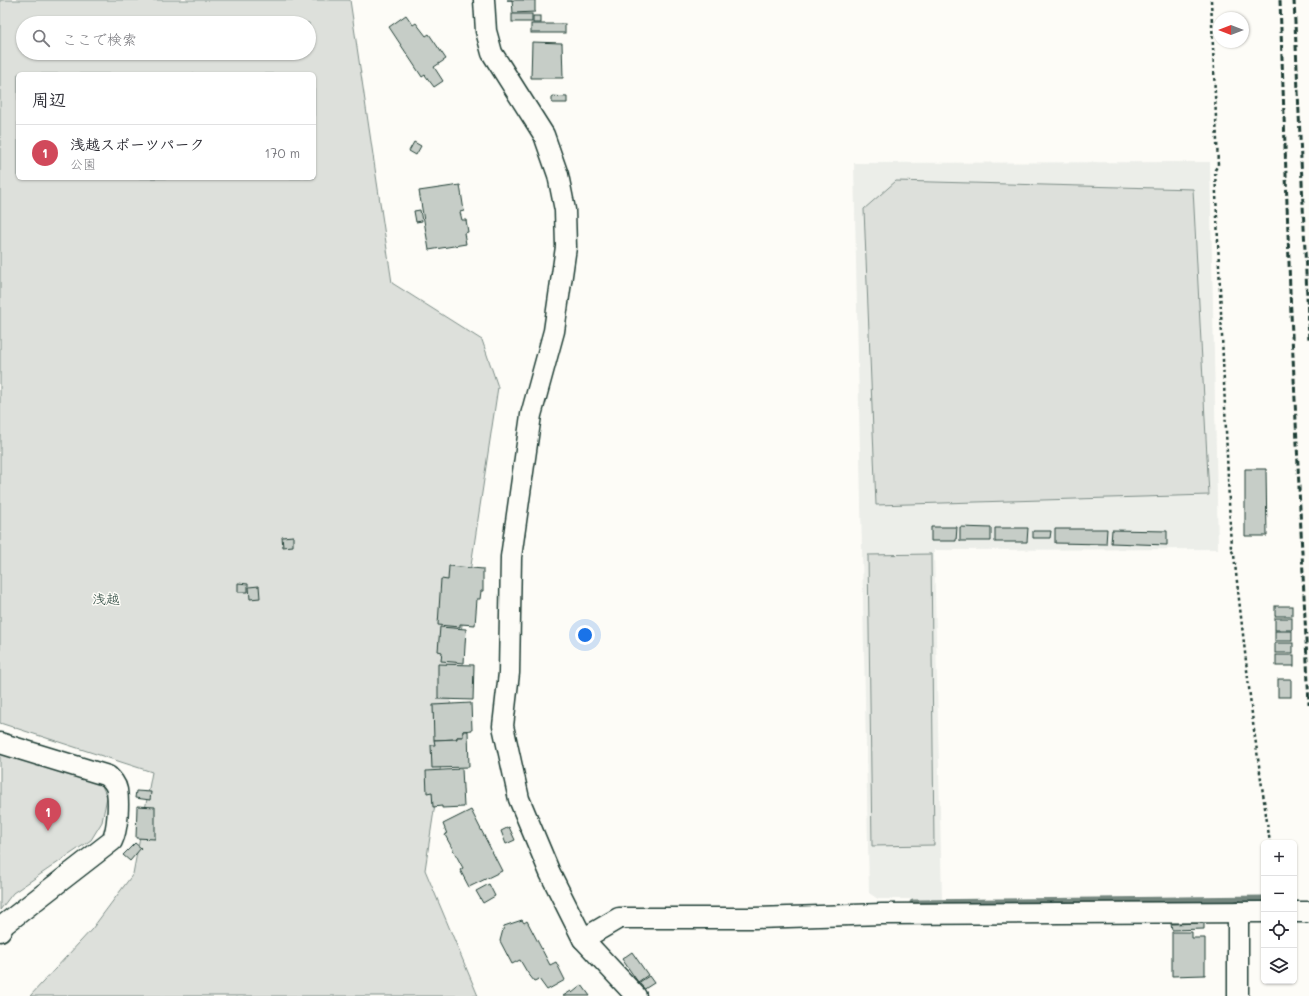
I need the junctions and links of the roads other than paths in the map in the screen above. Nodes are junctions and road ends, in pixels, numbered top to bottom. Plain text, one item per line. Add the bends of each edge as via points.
1 (484, 0) edge
2 (0, 743) edge
3 (1238, 912) junction
4 (1261, 912) edge
5 (1297, 912) edge
6 (1309, 912) edge
7 (0, 931) edge
8 (583, 940) junction
9 (636, 996) edge
10 (1238, 996) edge

1 - 8 street via 486,32 492,53 544,135 558,175 565,210 566,248 554,331 531,415 511,557 509,673 504,726 519,799 550,873
2 - 7 street via 108,776 114,781 117,789 117,832 112,841 5,924
3 - 4 street
3 - 8 street via 619,918
3 - 10 street
5 - 6 street
8 - 9 street

